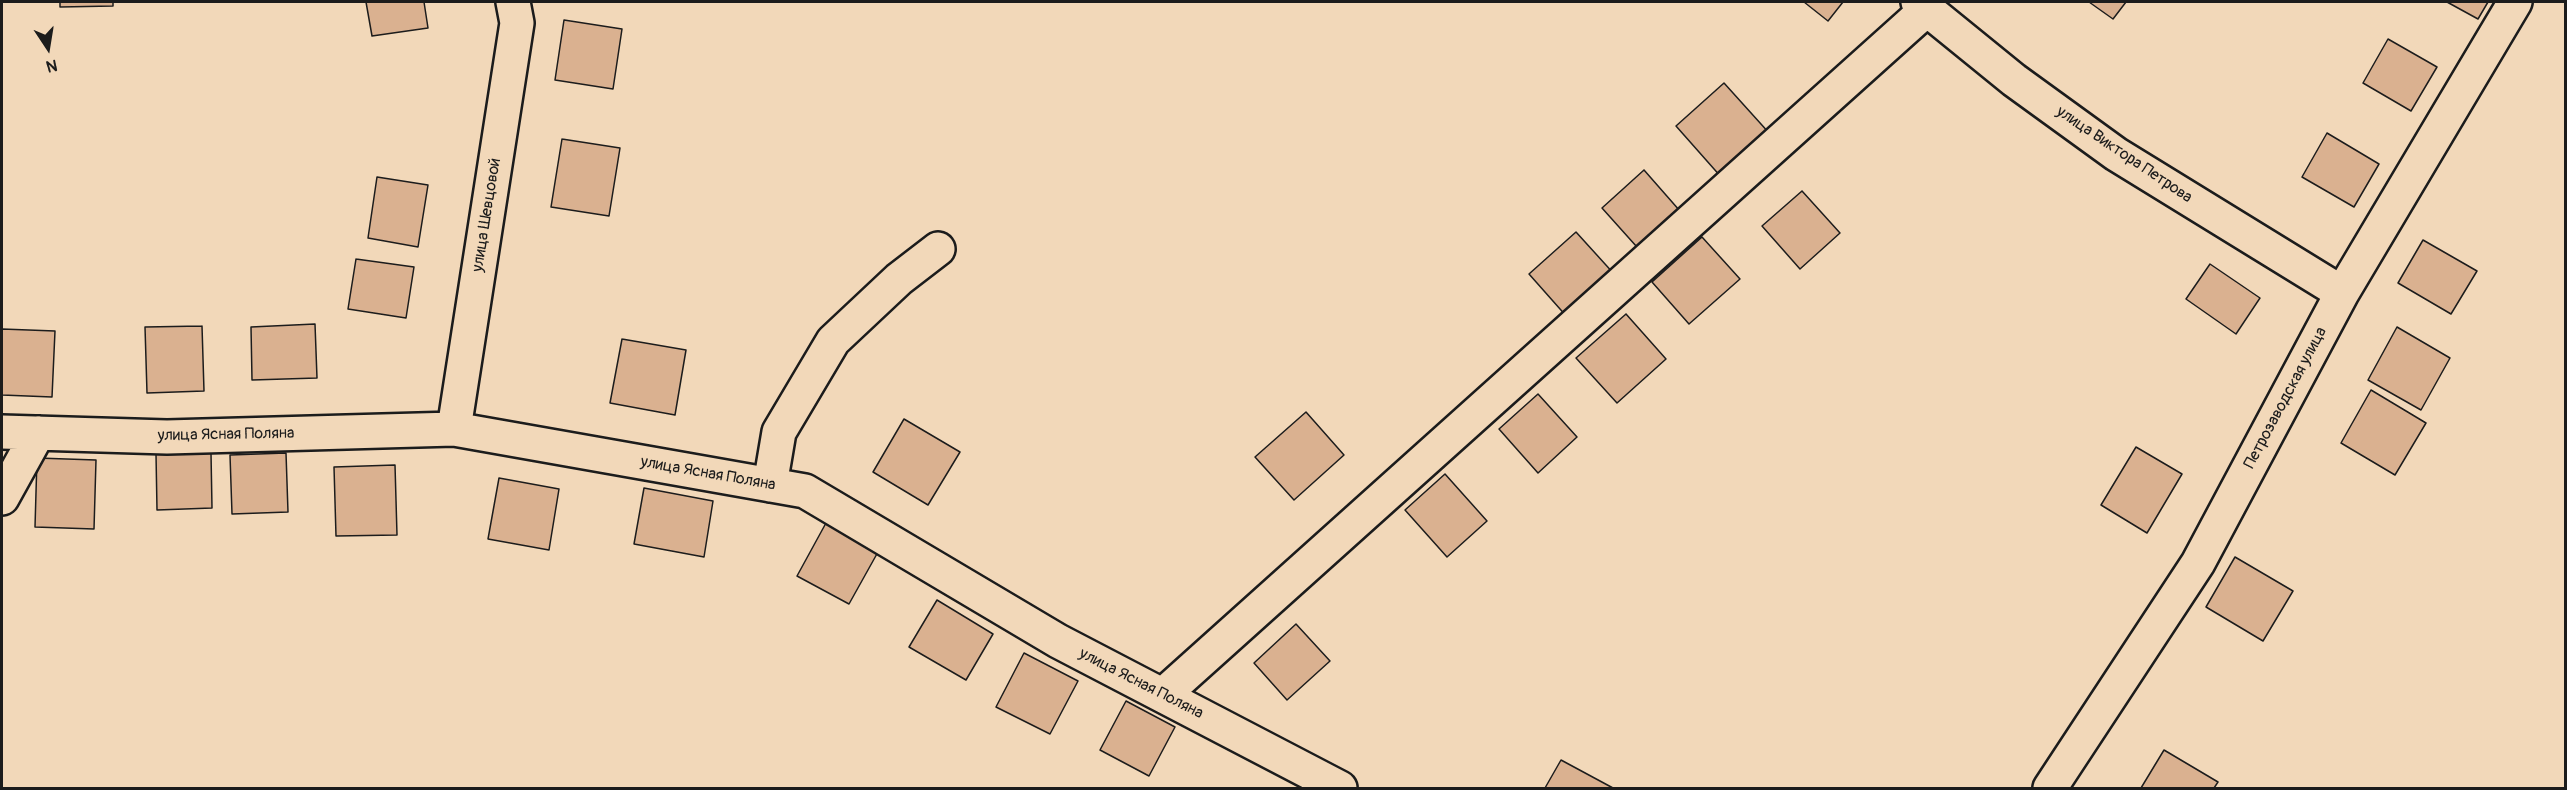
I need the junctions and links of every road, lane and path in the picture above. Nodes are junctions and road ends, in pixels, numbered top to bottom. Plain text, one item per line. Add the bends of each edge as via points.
1 (513, 2) edge
2 (2515, 2) edge
3 (1922, 5) edge
4 (938, 249) dead end
5 (2342, 293) junction
6 (454, 429) junction
7 (2, 432) edge
8 (38, 433) junction
9 (770, 485) junction
10 (2, 498) edge
11 (1163, 695) junction
12 (1340, 789) edge
13 (2050, 789) edge

1 - 6 street, улица Шевцовой via 517,23
2 - 5 street, Петрозаводская улица
3 - 5 street, улица Виктора Петрова via 2014,80 2116,154
3 - 11 street
4 - 9 street via 899,279 833,341 779,432
5 - 13 street, Петрозаводская улица via 2198,563
6 - 8 street, улица Ясная Поляна via 167,437
6 - 9 street, улица Ясная Поляна
7 - 8 street, улица Ясная Поляна
8 - 10 street
9 - 11 street, улица Ясная Поляна via 805,491 1058,641
11 - 12 street, улица Ясная Поляна

